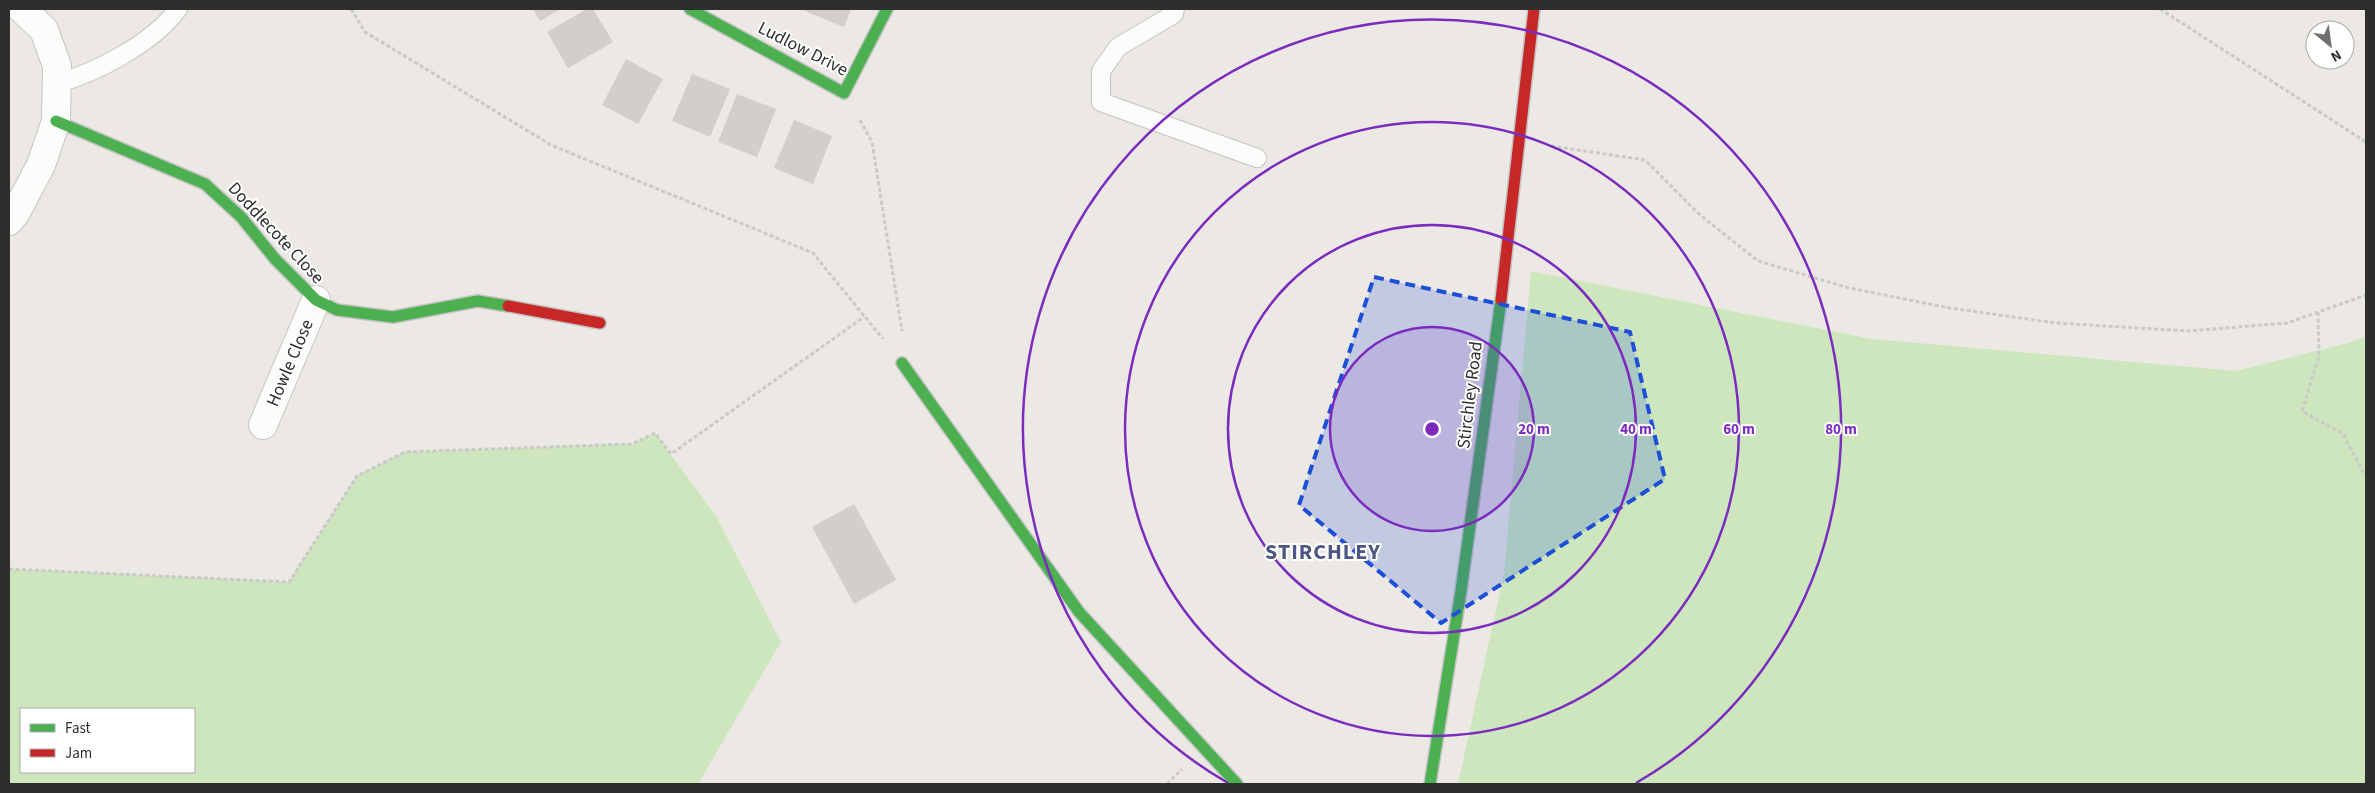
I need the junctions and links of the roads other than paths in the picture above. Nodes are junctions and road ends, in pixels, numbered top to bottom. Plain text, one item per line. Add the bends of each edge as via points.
1 (22, 9) edge
2 (178, 9) edge
3 (690, 9) edge
4 (887, 9) edge
5 (1175, 9) edge
6 (1534, 9) edge
7 (56, 84) junction
8 (56, 121) junction
9 (1257, 158) dead end
10 (9, 221) edge
11 (316, 300) junction
12 (600, 324) dead end
13 (902, 363) road end
14 (263, 426) dead end
15 (1237, 784) edge
16 (1430, 784) edge

1 - 7 street via 44,30 57,66
2 - 7 lane via 170,20 145,40 84,76
3 - 4 street, Ludlow Drive via 844,93
5 - 9 lane via 1174,14 1118,47 1101,71 1101,102
6 - 16 street, Stirchley Road via 1463,590
7 - 8 street
8 - 10 street via 41,165
8 - 11 street, Doddlecote Close via 205,184 241,218 275,259
11 - 12 street, Doddlecote Close via 337,310 393,317 478,301
11 - 14 street, Howle Close
13 - 15 street via 1079,612

